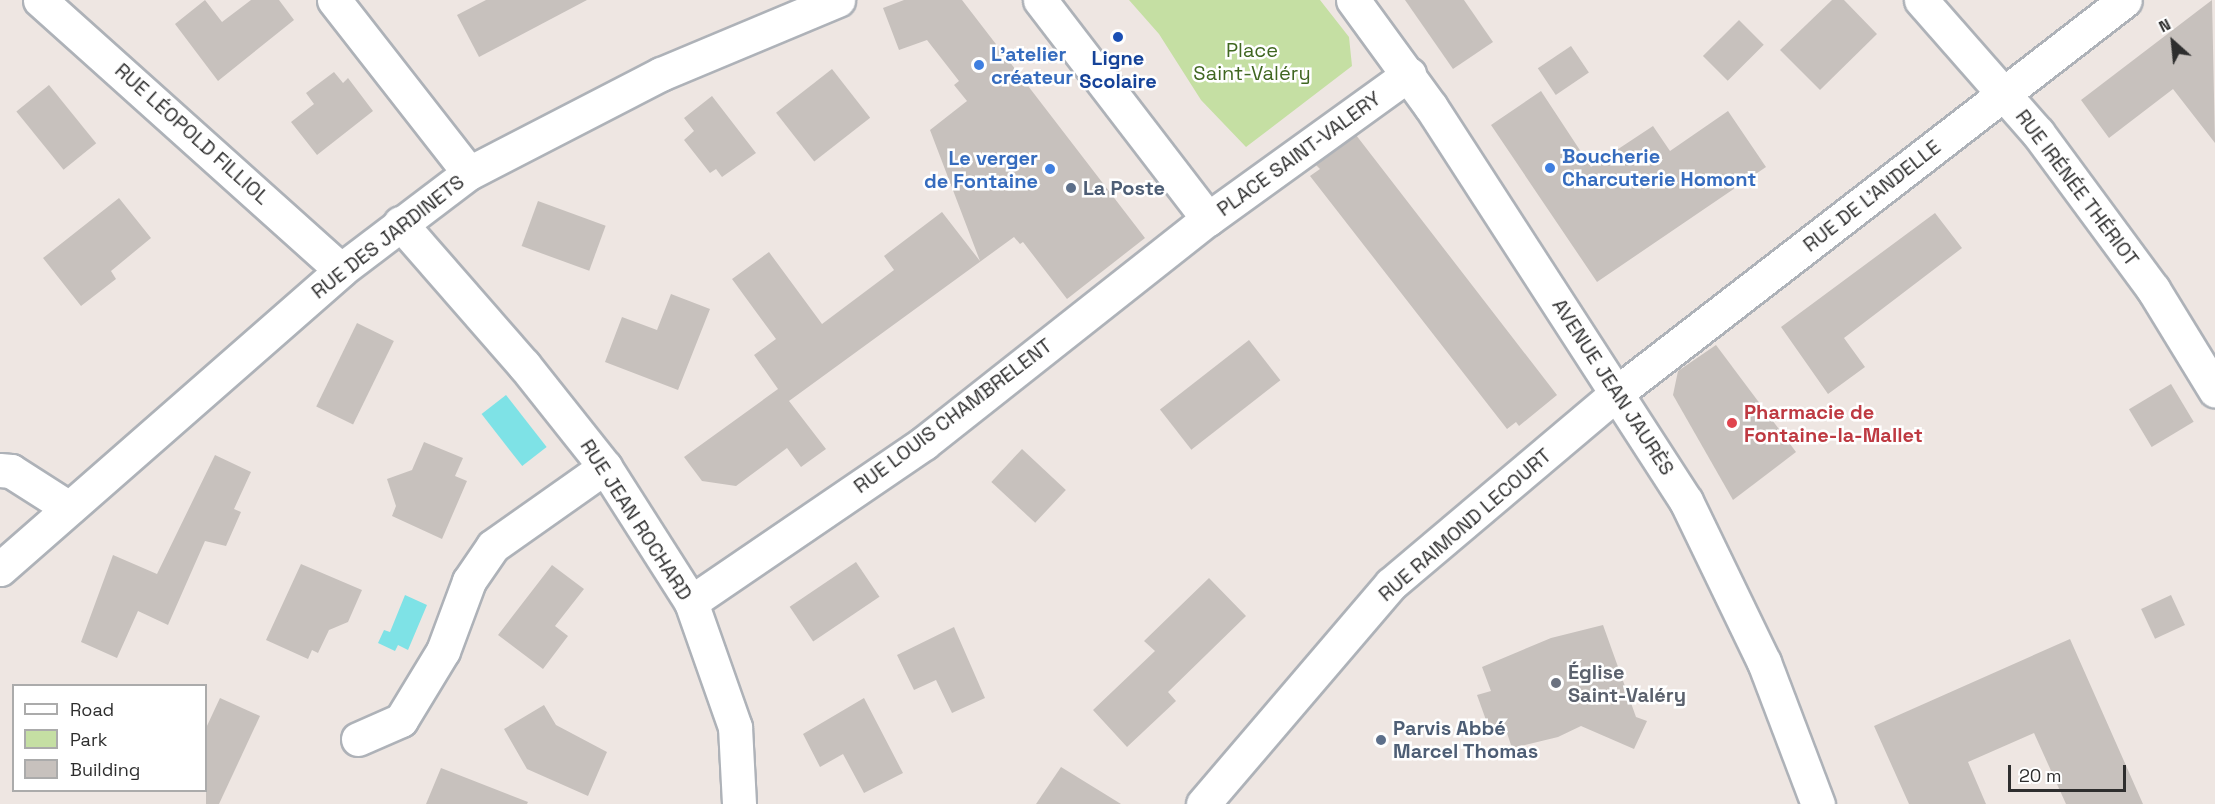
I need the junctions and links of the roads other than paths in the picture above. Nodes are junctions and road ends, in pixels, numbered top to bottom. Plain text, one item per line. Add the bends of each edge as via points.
1 (40, 0) edge
2 (334, 0) edge
3 (1040, 0) edge
4 (1353, 0) edge
5 (1921, 0) edge
6 (2126, 0) edge
7 (825, 2) edge
8 (1409, 74) junction
9 (2005, 93) junction
10 (469, 173) junction
11 (1209, 219) junction
12 (400, 223) junction
13 (341, 270) junction
14 (2215, 390) edge
15 (1619, 391) junction
16 (605, 467) junction
17 (0, 470) edge
18 (69, 508) junction
19 (0, 569) edge
20 (691, 602) junction
21 (358, 739) dead end
22 (739, 804) edge
23 (1203, 804) edge
24 (1818, 804) edge

1 - 13 street, RUE LÉOPOLD FILLIOL
2 - 10 street
3 - 11 street, PLACE SAINT-VALERY
4 - 8 street, AVENUE JEAN JAURÈS
5 - 9 street, RUE IRÉNÉE THÉRIOT
6 - 9 street, RUE DE L'ANDELLE
7 - 10 street, RUE DES JARDINETS via 661,74
8 - 11 street, PLACE SAINT-VALERY
8 - 15 street, AVENUE JEAN JAURÈS
9 - 14 street, RUE IRÉNÉE THÉRIOT via 2153,289
9 - 15 street, RUE DE L'ANDELLE
10 - 12 street, RUE DES JARDINETS
11 - 20 street, RUE LOUIS CHAMBRELENT via 924,443
12 - 13 street, RUE DES JARDINETS
12 - 16 street, RUE JEAN ROCHARD via 524,364
13 - 18 street, RUE DES JARDINETS
15 - 23 street, RUE RAIMOND LECOURT via 1391,584
15 - 24 street, AVENUE JEAN JAURÈS via 1686,501 1727,581 1764,662
16 - 20 street, RUE JEAN ROCHARD
16 - 21 street via 493,546 469,581 443,651 401,720
17 - 18 street via 11,471
18 - 19 street, RUE DES JARDINETS
20 - 22 street, RUE JEAN ROCHARD via 735,727

